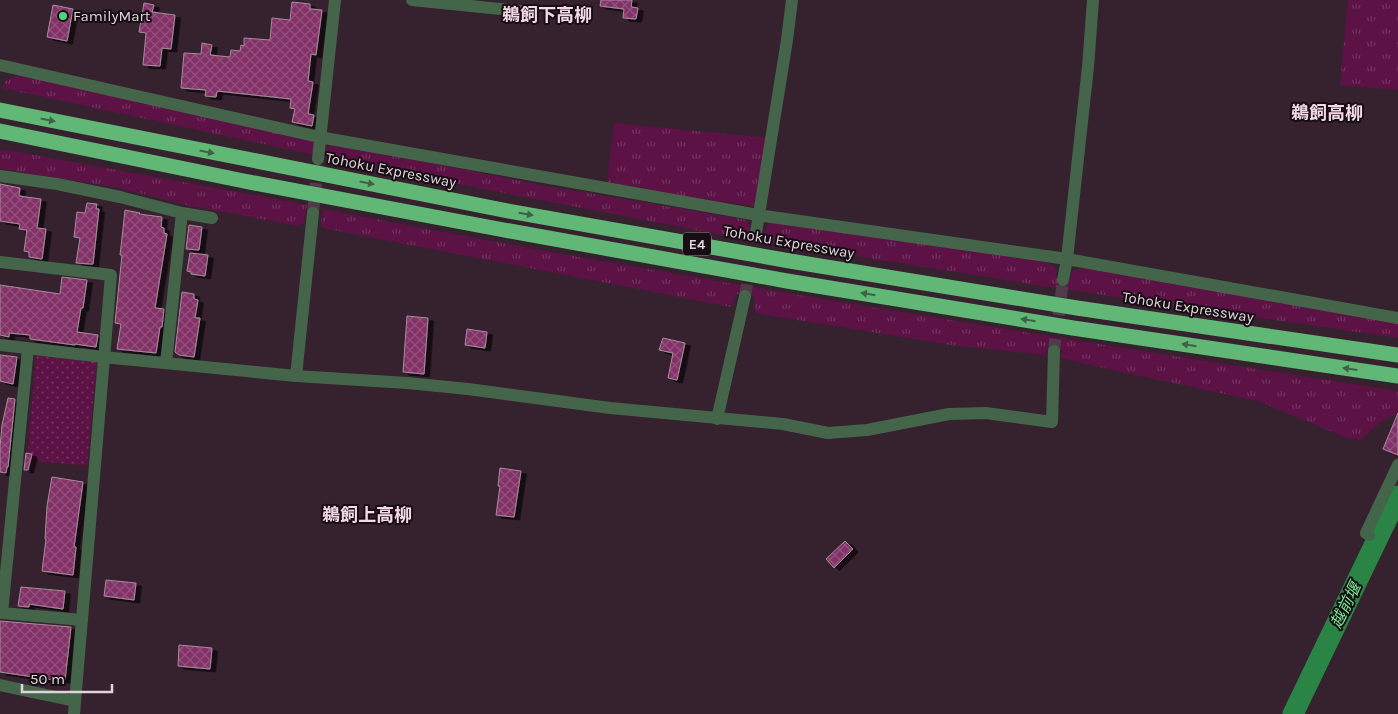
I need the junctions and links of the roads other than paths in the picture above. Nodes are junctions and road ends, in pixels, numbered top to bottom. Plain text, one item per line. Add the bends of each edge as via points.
1 (336, 0) edge
2 (412, 0) edge
3 (792, 0) edge
4 (1093, 0) edge
5 (530, 12) dead end
6 (0, 65) edge
7 (0, 110) edge
8 (0, 131) edge
9 (320, 137) junction
10 (318, 159) tunnel mouth
11 (0, 176) edge
12 (182, 213) junction
13 (313, 213) tunnel mouth
14 (758, 215) junction
15 (212, 218) dead end
16 (756, 233) tunnel mouth
17 (1067, 259) junction
18 (0, 262) edge
19 (1063, 280) tunnel mouth
20 (745, 296) tunnel mouth
21 (1398, 318) edge
22 (0, 345) edge
23 (28, 348) junction
24 (1054, 351) tunnel mouth
25 (1398, 355) edge
26 (104, 357) junction
27 (166, 363) junction
28 (296, 376) junction
29 (1398, 376) edge
30 (717, 419) junction
31 (1398, 465) edge
32 (1369, 535) dead end
33 (82, 620) junction
34 (0, 685) edge
35 (75, 708) edge

1 - 9 street
2 - 5 street
3 - 14 street
4 - 17 street
6 - 9 street
7 -> 25 highway, Tohoku Expressway / E4 via 508,211 780,259 1076,308
29 -> 8 highway, E4 via 787,281 494,229
9 - 10 street
9 - 14 street
11 - 12 street via 57,184
12 - 15 street
12 - 27 street
13 - 28 street
14 - 16 street
14 - 17 street
17 - 19 street
17 - 21 street
18 - 26 street via 111,275
20 - 30 street
22 - 23 street
23 - 26 street
23 - 33 street via 2,613
24 - 30 street via 1052,422 986,413 949,414 868,430 828,433 782,424
26 - 27 street
26 - 33 street
27 - 28 street
28 - 30 street via 468,389
31 - 32 street via 1366,533
33 - 35 street
34 - 35 street

